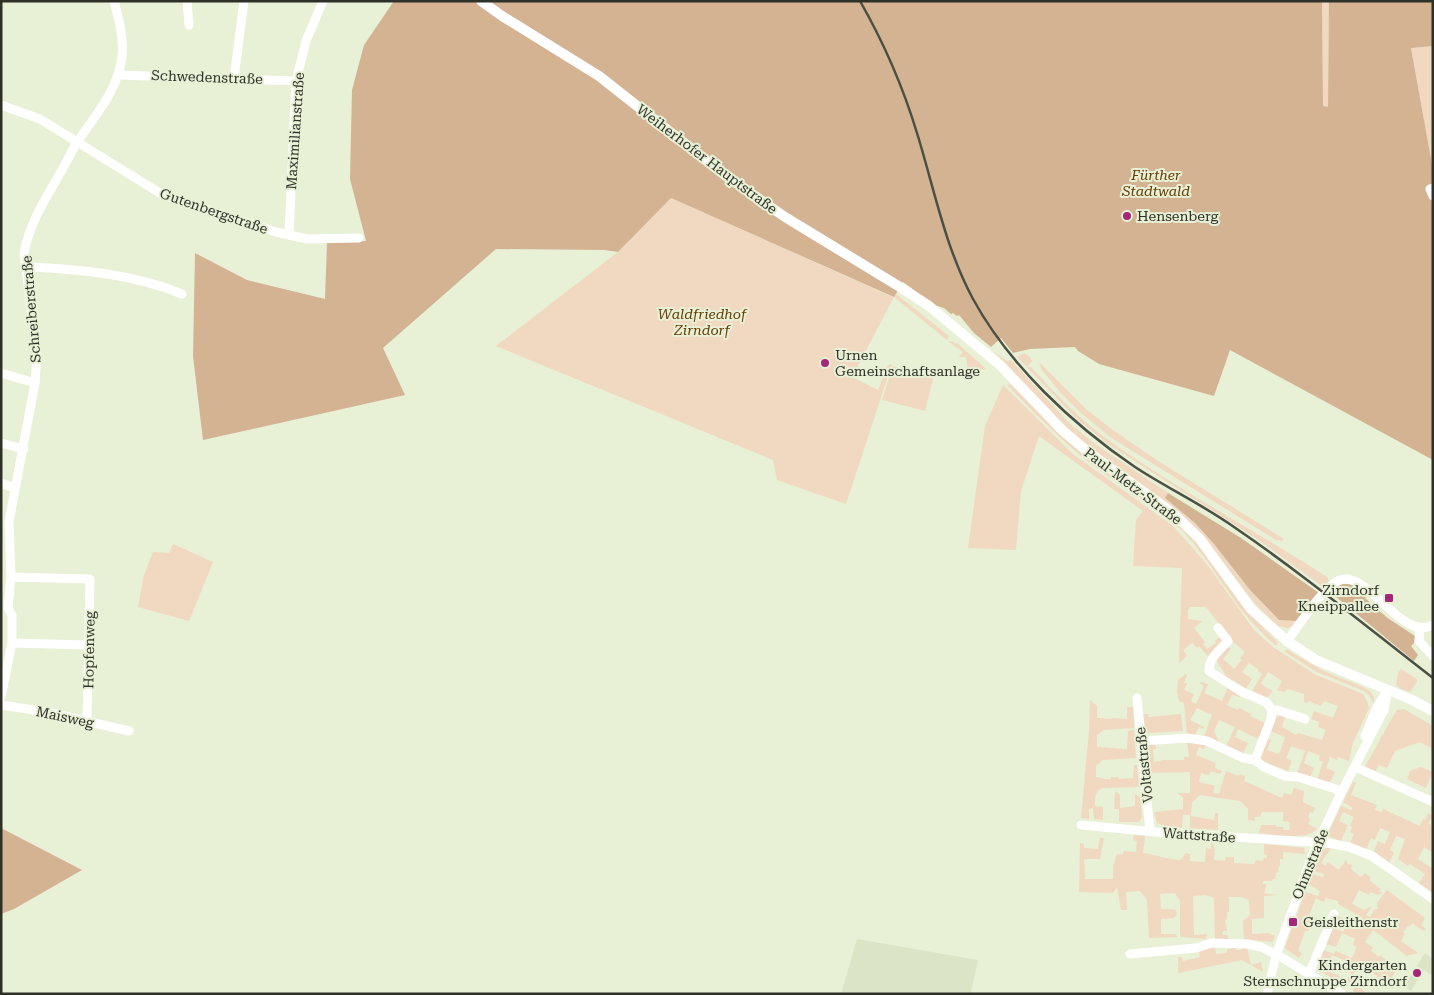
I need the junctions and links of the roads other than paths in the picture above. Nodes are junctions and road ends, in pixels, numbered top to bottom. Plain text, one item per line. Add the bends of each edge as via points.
1 (114, 1) edge
2 (187, 1) edge
3 (244, 1) edge
4 (323, 1) edge
5 (480, 1) edge
6 (189, 25) dead end
7 (118, 75) junction
8 (234, 78) junction
9 (296, 81) junction
10 (1, 105) edge
11 (78, 142) junction
12 (1433, 188) edge
13 (1433, 196) edge
14 (289, 235) junction
15 (359, 238) dead end
16 (26, 267) junction
17 (182, 294) dead end
18 (983, 351) joint
19 (1, 373) edge
20 (35, 384) junction
21 (1, 443) edge
22 (24, 449) junction
23 (1, 483) edge
24 (15, 488) junction
25 (6, 546) edge
26 (11, 577) junction
27 (5, 608) edge
28 (1433, 625) edge
29 (1218, 628) dead end
30 (1420, 629) junction
31 (1287, 641) junction
32 (89, 645) junction
33 (11, 647) junction
34 (1, 650) edge
35 (1433, 656) edge
36 (1388, 690) junction
37 (1, 697) edge
38 (1137, 698) dead end
39 (1, 705) edge
40 (1272, 710) junction
41 (1433, 711) edge
42 (1305, 719) dead end
43 (87, 721) junction
44 (129, 731) dead end
45 (1142, 741) junction
46 (1255, 760) junction
47 (1354, 767) junction
48 (1342, 793) junction
49 (1433, 802) edge
50 (1081, 825) dead end
51 (1150, 831) junction
52 (1317, 843) junction
53 (1433, 899) edge
54 (1334, 914) dead end
55 (1130, 954) dead end
56 (1276, 955) junction
57 (1309, 974) junction
58 (1266, 994) edge
59 (1342, 994) edge

1 - 7 street, Schreiberstraße via 122,42
2 - 6 street
3 - 8 street
4 - 9 street, Maximilianstraße via 306,41
5 - 18 street, Weiherhofer Hauptstraße via 599,76 726,176 785,217 929,306
7 - 8 street, Schwedenstraße
7 - 11 street, Schreiberstraße via 104,105
8 - 9 street, Schwedenstraße
9 - 14 street, Maximilianstraße
10 - 11 street, Gutenbergstraße via 40,119
11 - 14 street, Gutenbergstraße via 156,192
11 - 16 street, Schreiberstraße via 29,231 24,253
12 - 13 street via 1430,189
14 - 15 street, Gutenbergstraße via 307,239
16 - 17 street via 106,275 161,286
16 - 20 street, Schreiberstraße via 37,354
18 - 31 street, Paul-Metz-Straße via 1062,430 1174,514 1200,539 1251,609
19 - 20 street
20 - 22 street, Schreiberstraße
21 - 22 street
22 - 24 street, Schreiberstraße
23 - 24 street
24 - 25 street, Schreiberstraße
25 - 26 street, Schreiberstraße
26 - 27 street, Schreiberstraße
26 - 32 street, Hopfenweg via 90,580
27 - 33 street, Schreiberstraße via 12,615
28 - 30 street
29 - 40 street via 1228,641 1213,656 1209,670 1242,692 1266,702
30 - 31 street via 1400,618 1365,587 1344,579 1324,592
30 - 35 street via 1419,641
31 - 36 street, Paul-Metz-Straße via 1316,660
32 - 33 street
32 - 43 street, Hopfenweg
33 - 34 street
33 - 37 street, Schreiberstraße
36 - 41 street, Paul-Metz-Straße
36 - 47 street, Ohmstraße via 1384,710
38 - 45 street, Voltastraße
39 - 43 street, Maisweg
40 - 42 street
40 - 46 street
43 - 44 street, Maisweg
45 - 46 street via 1187,738
45 - 51 street, Voltastraße
46 - 48 street via 1285,776 1298,777
47 - 48 street, Ohmstraße
47 - 49 street
48 - 52 street, Ohmstraße
50 - 51 street, Wattstraße
51 - 52 street, Wattstraße
52 - 53 street, Wattstraße via 1349,847 1372,856
52 - 56 street, Ohmstraße
54 - 57 street
55 - 56 street via 1196,948 1212,943 1247,944
56 - 57 street
56 - 58 street, Ohmstraße
57 - 59 street

